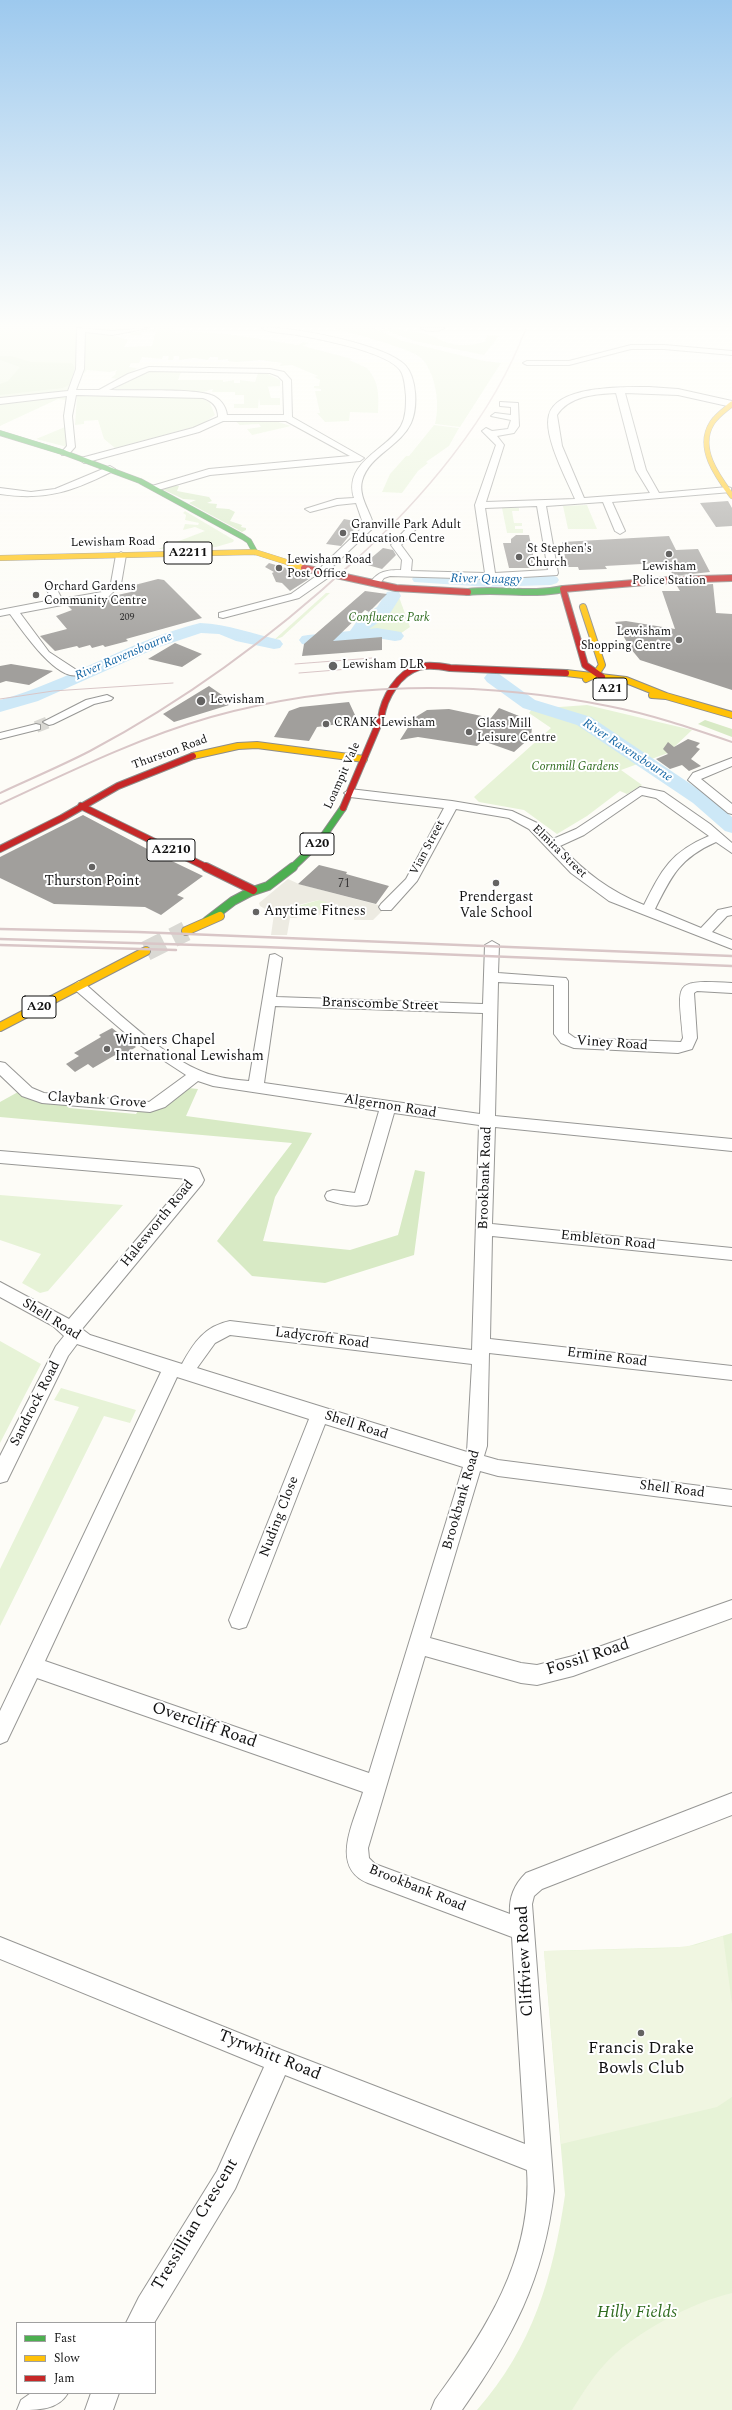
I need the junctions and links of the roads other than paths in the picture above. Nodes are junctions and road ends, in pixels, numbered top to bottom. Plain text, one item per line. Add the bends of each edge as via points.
1 (24, 440) edge
2 (70, 440) edge
3 (157, 440) edge
4 (327, 440) edge
5 (393, 440) edge
6 (496, 440) edge
7 (557, 440) edge
8 (633, 440) edge
9 (706, 440) edge
10 (65, 453) junction
11 (358, 458) junction
12 (84, 460) junction
13 (371, 460) junction
14 (110, 469) junction
15 (155, 488) junction
16 (0, 491) edge
17 (730, 493) edge
18 (656, 496) junction
19 (360, 500) junction
20 (607, 500) junction
21 (581, 502) junction
22 (541, 504) junction
23 (480, 505) junction
24 (310, 509) dead end
25 (620, 531) dead end
26 (419, 539) dead end
27 (255, 552) junction
28 (121, 555) junction
29 (0, 558) edge
30 (325, 573) junction
31 (406, 573) junction
32 (490, 576) junction
33 (732, 579) edge
34 (375, 583) junction
35 (51, 588) dead end
36 (578, 588) junction
37 (562, 589) junction
38 (59, 603) junction
39 (13, 611) junction
40 (0, 614) edge
41 (223, 615) dead end
42 (569, 665) junction
43 (450, 668) junction
44 (523, 669) junction
45 (539, 670) joint
46 (74, 673) dead end
47 (596, 674) junction
48 (422, 676) dead end
49 (574, 681) junction
50 (604, 687) dead end
51 (632, 693) dead end
52 (646, 694) junction
53 (666, 696) junction
54 (107, 698) dead end
55 (392, 710) dead end
56 (719, 713) junction
57 (732, 715) edge
58 (382, 716) junction
59 (732, 719) edge
60 (49, 722) tunnel mouth
61 (36, 727) tunnel mouth
62 (0, 736) edge
63 (364, 759) junction
64 (732, 762) edge
65 (350, 793) junction
66 (94, 799) junction
67 (452, 805) junction
68 (81, 806) junction
69 (732, 810) edge
70 (96, 812) junction
71 (718, 837) junction
72 (551, 844) junction
73 (0, 849) edge
74 (732, 849) edge
75 (265, 888) junction
76 (253, 890) junction
77 (386, 907) dead end
78 (732, 910) edge
79 (647, 912) junction
80 (207, 921) junction
81 (186, 931) tunnel mouth
82 (704, 933) junction
83 (492, 945) dead end
84 (732, 945) edge
85 (146, 951) tunnel mouth
86 (275, 958) dead end
87 (491, 977) junction
88 (79, 986) junction
89 (732, 988) edge
90 (269, 1001) junction
91 (491, 1009) junction
92 (0, 1027) edge
93 (0, 1066) edge
94 (196, 1075) junction
95 (256, 1087) junction
96 (388, 1107) junction
97 (487, 1122) junction
98 (732, 1145) edge
99 (0, 1157) edge
100 (333, 1196) dead end
101 (484, 1229) junction
102 (732, 1254) edge
103 (0, 1289) edge
104 (72, 1333) junction
105 (481, 1352) junction
106 (179, 1370) junction
107 (732, 1373) edge
108 (320, 1414) junction
109 (473, 1462) junction
110 (0, 1474) edge
111 (732, 1498) edge
112 (732, 1609) edge
113 (239, 1620) dead end
114 (419, 1645) junction
115 (32, 1666) junction
116 (0, 1734) edge
117 (376, 1786) junction
118 (732, 1804) edge
119 (523, 1930) junction
120 (0, 1948) edge
121 (279, 2061) junction
122 (539, 2162) junction
123 (140, 2322) edge
124 (53, 2394) edge
125 (105, 2394) edge
126 (31, 2410) edge
127 (99, 2410) edge
128 (445, 2410) edge

1 - 10 main road
2 - 10 street via 71,447
3 - 12 street
4 - 11 street
5 - 13 street
6 - 23 street via 500,445
7 - 21 street via 562,459
8 - 18 street via 641,470
9 - 17 main road via 711,462
10 - 12 main road
11 - 13 street
11 - 15 street via 209,472
12 - 14 main road
13 - 19 street via 357,482
14 - 15 main road
14 - 16 street via 51,494 27,496
15 - 27 main road via 243,537 249,541
17 - 18 street
18 - 20 street
19 - 24 street via 337,502
19 - 30 street via 369,527
20 - 21 street
20 - 25 street
21 - 22 street
22 - 23 street
22 - 32 street via 554,574
23 - 32 street
26 - 31 street via 408,532 396,546 408,560
27 - 28 main road, Lewisham Road / A2211
27 - 30 main road, Lewisham Road / A2211 via 270,559
28 - 29 main road, Lewisham Road / A2211
28 - 38 street via 118,577 112,589 94,596
30 - 34 main road, Lewisham Road / A2211
30 - 41 street via 295,596
31 - 32 street
31 - 34 street via 386,573
33 - 36 main road, Lewisham Road via 694,578 672,582
34 - 37 main road, Lewisham Road / A2211 via 472,590 554,586
35 - 38 street
36 - 37 main road, Lewisham Road
36 - 47 main road via 601,661 601,668
37 - 42 main road
38 - 39 street
39 - 40 street
39 - 46 street via 45,654
42 - 45 main road, A21
42 - 47 main road, A21
42 - 47 main road, A21 via 585,665
43 - 44 main road, A20
43 - 48 main road, A20
43 - 58 main road, Loampit Vale / A20 via 430,664 417,666 407,672 384,701
44 - 45 main road, A20
44 - 49 main road, A20
47 - 49 main road, A20 via 588,679
47 - 52 main road, A21
47 - 53 main road, A21 via 617,676 645,684
49 - 50 main road, A21
51 - 52 main road, A21
52 - 53 main road, A21
53 - 56 main road, A21
54 - 60 street via 90,702
55 - 58 main road
56 - 57 main road, A21
56 - 59 main road, A21
58 - 63 main road, Loampit Vale / A20
61 - 62 street
63 - 65 main road, Loampit Vale / A20
63 - 66 main road, Thurston Road via 257,745 230,746 200,753 162,767
64 - 69 street via 694,780
65 - 67 street, Elmira Street
65 - 75 main road, Loampit Vale / A20 via 336,820 317,844
66 - 68 main road, Thurston Road
66 - 70 main road via 98,804
67 - 72 street, Elmira Street via 512,815 533,826
67 - 77 street, Vian Street via 411,881
68 - 70 main road, A2210
68 - 73 main road, Thurston Road
70 - 76 main road, A2210
71 - 72 street via 660,795 640,791 580,832
71 - 74 street
71 - 79 street via 688,850 671,866
72 - 79 street, Elmira Street via 594,885 614,898
75 - 76 main road, Loampit Vale
75 - 80 main road, Loampit Vale / A20 via 262,896
76 - 80 main road, Loampit Vale via 230,902
78 - 82 street via 723,913
79 - 82 street, Elmira Street
80 - 81 main road, Loampit Vale / A20
82 - 84 street, Elmira Street
83 - 87 street, Brookbank Road
85 - 88 main road, A20
86 - 90 street
87 - 89 street, Viney Road via 561,981 561,1034 566,1040 678,1048 687,1045 690,1038 686,995 688,990 694,986
87 - 91 street, Brookbank Road
88 - 92 main road, A20
88 - 94 street, Algernon Road via 143,1040
90 - 91 street, Branscombe Street
90 - 95 street
91 - 97 street, Brookbank Road
93 - 94 street, Claybank Grove via 27,1092 42,1098 141,1108 160,1103
94 - 95 street, Algernon Road
95 - 96 street, Algernon Road
96 - 97 street, Algernon Road
96 - 100 street via 361,1200
97 - 98 street, Algernon Road
97 - 101 street, Brookbank Road
99 - 104 street, Halesworth Road via 193,1173 196,1180
101 - 102 street, Embleton Road
101 - 105 street, Brookbank Road
103 - 104 street, Shell Road via 59,1321
104 - 106 street, Shell Road via 102,1347
104 - 110 street, Sandrock Road
105 - 106 street, Ladycroft Road via 230,1328 219,1329 209,1337
105 - 107 street, Ermine Road
105 - 109 street, Brookbank Road via 478,1446
106 - 108 street, Shell Road
106 - 115 street
108 - 109 street, Shell Road
108 - 113 street, Nuding Close
109 - 111 street, Shell Road via 498,1468
109 - 114 street, Brookbank Road
112 - 114 street, Fossil Road via 573,1666 537,1675 507,1670
114 - 117 street, Brookbank Road
115 - 116 street
115 - 117 street, Overcliff Road
117 - 119 street, Brookbank Road via 357,1848 358,1863 368,1872
118 - 119 street, Cliffview Road via 534,1881 525,1890 521,1904
119 - 122 street, Cliffview Road
120 - 121 street, Tyrwhitt Road
121 - 122 street, Tyrwhitt Road
121 - 123 street, Tressillian Crescent via 255,2119 217,2196
122 - 128 street, Cliffview Road via 542,2191 539,2224 526,2274 502,2326
124 - 126 street
125 - 127 street

